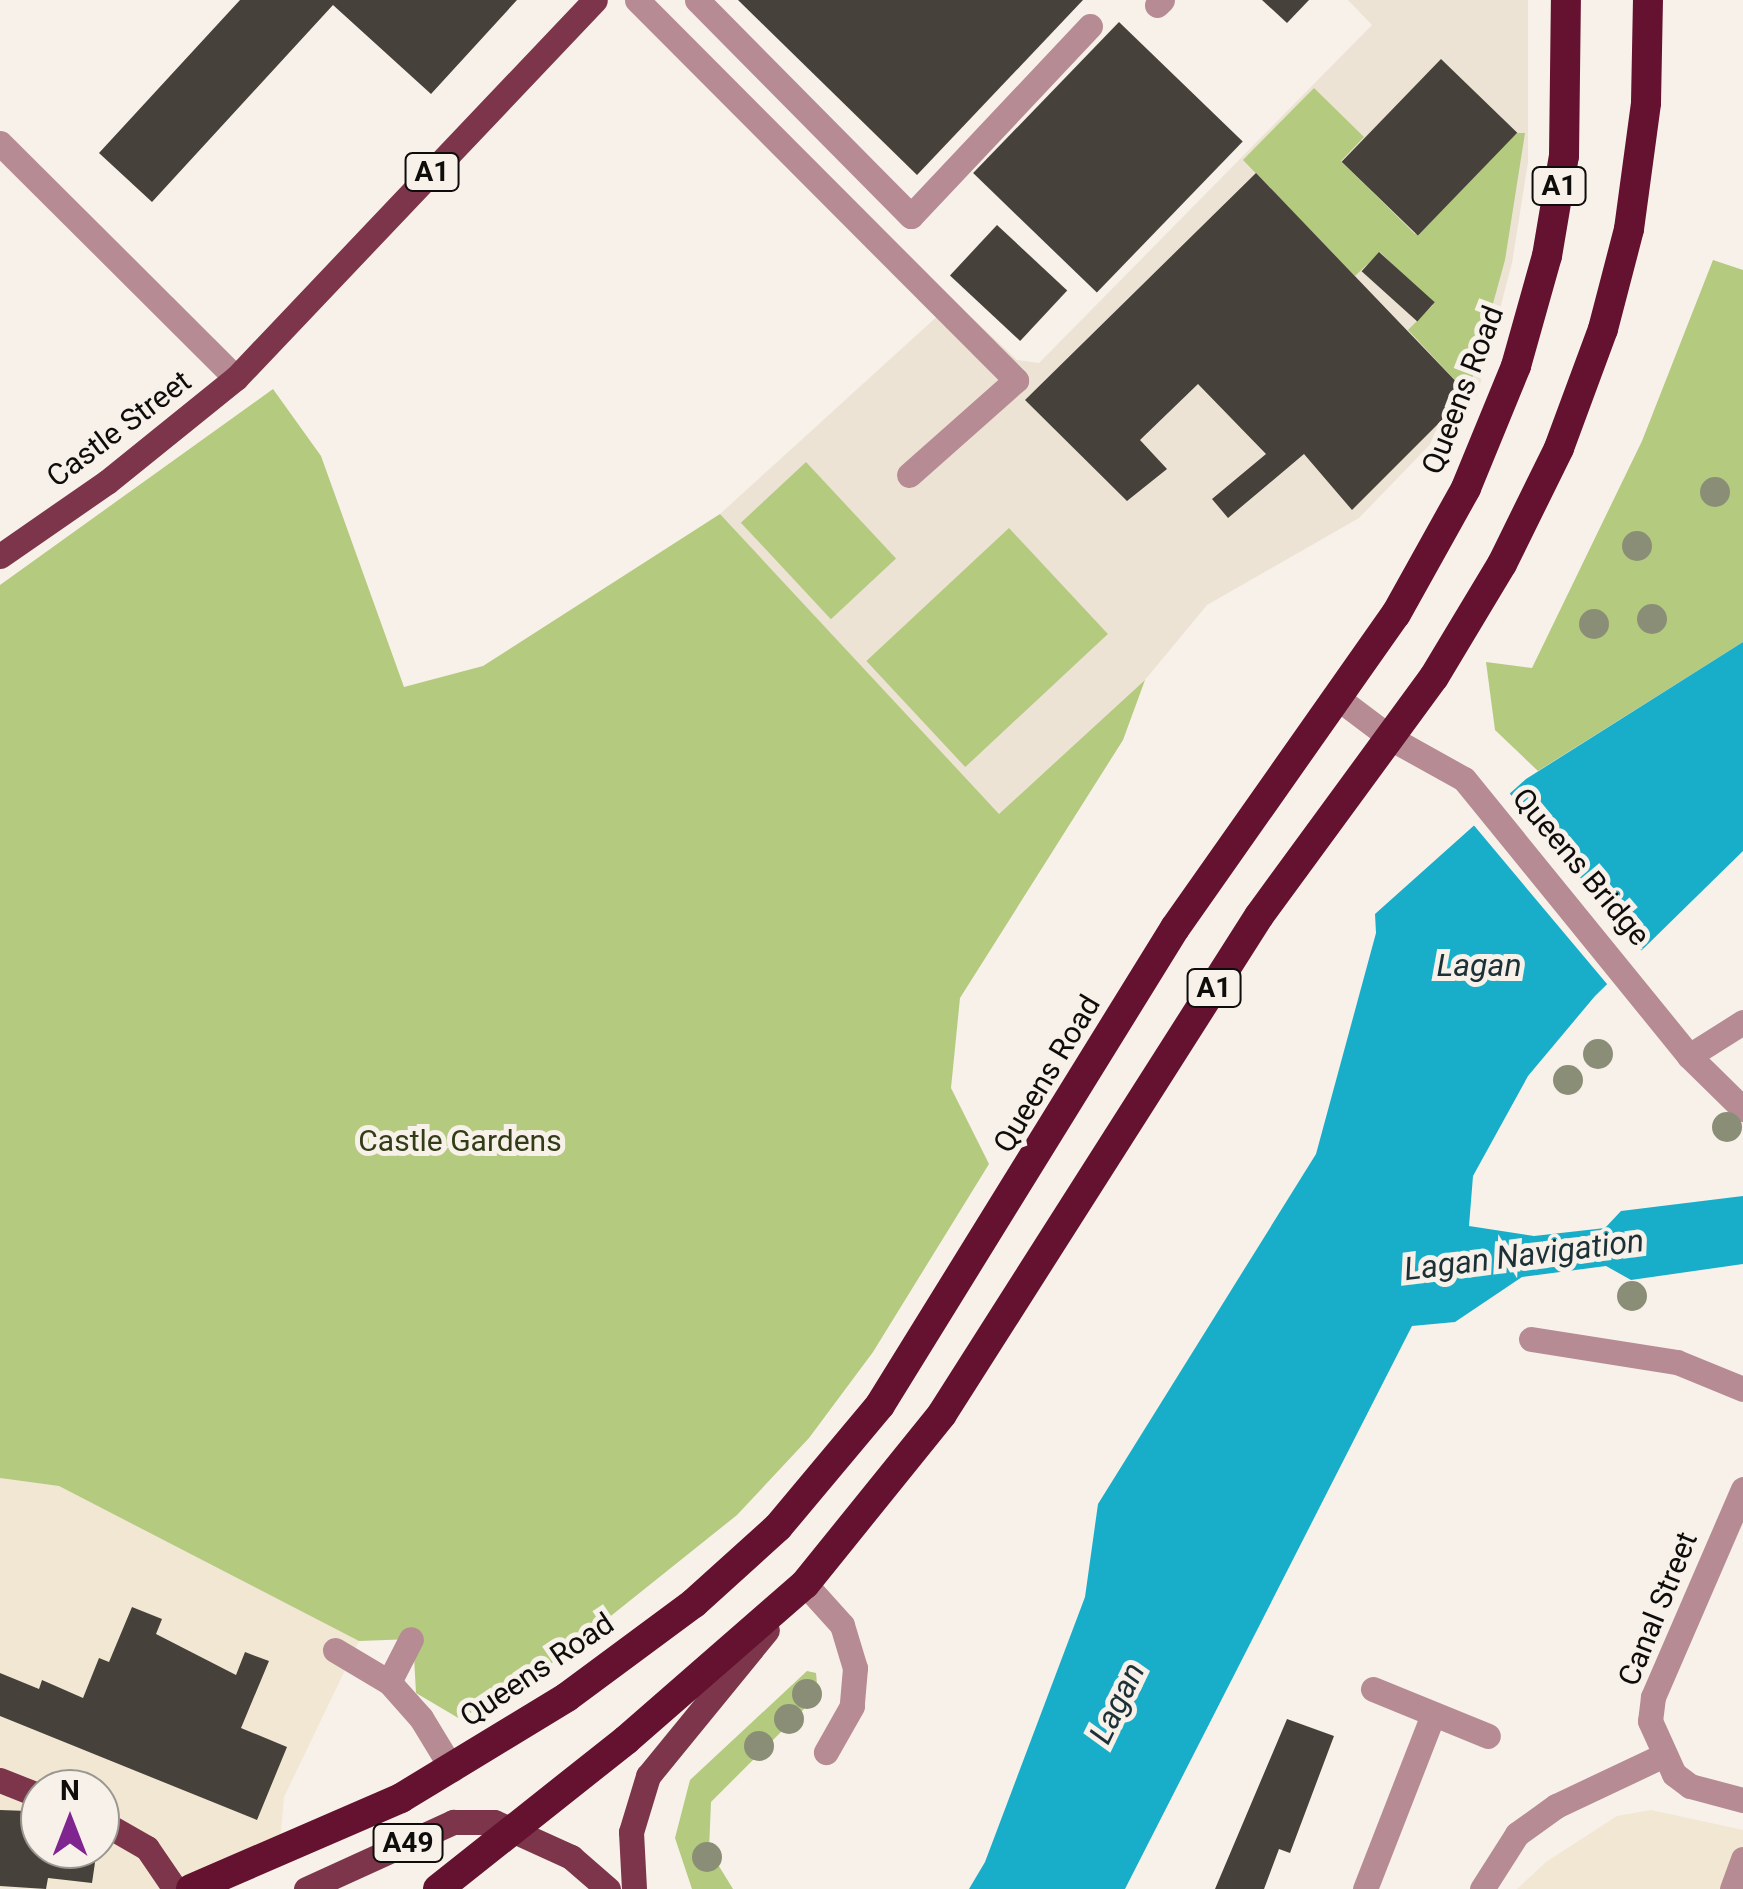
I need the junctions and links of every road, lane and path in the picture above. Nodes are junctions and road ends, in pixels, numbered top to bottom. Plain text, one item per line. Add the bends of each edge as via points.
1 (595, 0) edge
2 (637, 0) edge
3 (697, 0) edge
4 (1566, 0) edge
5 (1648, 0) edge
6 (1090, 26) dead end
7 (0, 143) edge
8 (236, 378) junction
9 (909, 475) dead end
10 (0, 556) edge
11 (1339, 699) junction
12 (1392, 739) junction
13 (1743, 1022) edge
14 (1689, 1056) junction
15 (1743, 1110) edge
16 (1532, 1339) dead end
17 (1743, 1389) edge
18 (1743, 1489) edge
19 (805, 1584) junction
20 (410, 1639) dead end
21 (335, 1650) dead end
22 (389, 1682) junction
23 (1373, 1689) dead end
24 (1433, 1715) junction
25 (1488, 1736) dead end
26 (826, 1752) dead end
27 (1662, 1756) junction
28 (452, 1769) junction
29 (1743, 1800) edge
30 (515, 1827) junction
31 (120, 1833) edge
32 (1743, 1859) edge
33 (175, 1889) edge
34 (191, 1889) edge
35 (306, 1889) edge
36 (438, 1889) edge
37 (608, 1889) edge
38 (634, 1889) edge
39 (1365, 1889) edge
40 (1482, 1889) edge
41 (1732, 1889) edge

1 - 8 main road, Castle Street / A1
2 - 9 street via 1016,380
3 - 6 street via 910,216
4 - 11 highway, Queens Road / A1 via 1564,156 1547,256 1516,366 1466,488 1396,614
5 - 12 highway, A1 via 1646,103 1629,229 1603,329 1559,448 1502,564
7 - 8 street
8 - 10 main road, Castle Street / A1 via 107,482
11 - 12 street, Queens Bridge
11 - 28 highway, Queens Road / A1 via 1175,928 880,1405 778,1527 694,1603
12 - 14 street, Queens Bridge via 1473,789
12 - 19 highway, A1 via 1259,916 942,1414
13 - 14 street
14 - 15 street, Queens Bridge
16 - 17 street via 1677,1362
18 - 27 street, Canal Street via 1653,1696 1650,1720
19 - 26 street via 842,1624 856,1668 852,1706
19 - 30 highway, A1
19 - 38 main road via 648,1776 631,1832
20 - 22 street
21 - 22 street
22 - 28 street via 422,1718
23 - 24 street
24 - 25 street
24 - 39 street
27 - 29 street via 1690,1786
27 - 40 street via 1556,1806 1518,1834
28 - 34 highway, Queens Road / A1
30 - 35 main road, A49 via 453,1822
30 - 36 highway, A1
30 - 37 main road, A49 via 572,1857
31 - 33 main road via 148,1848
32 - 41 street

